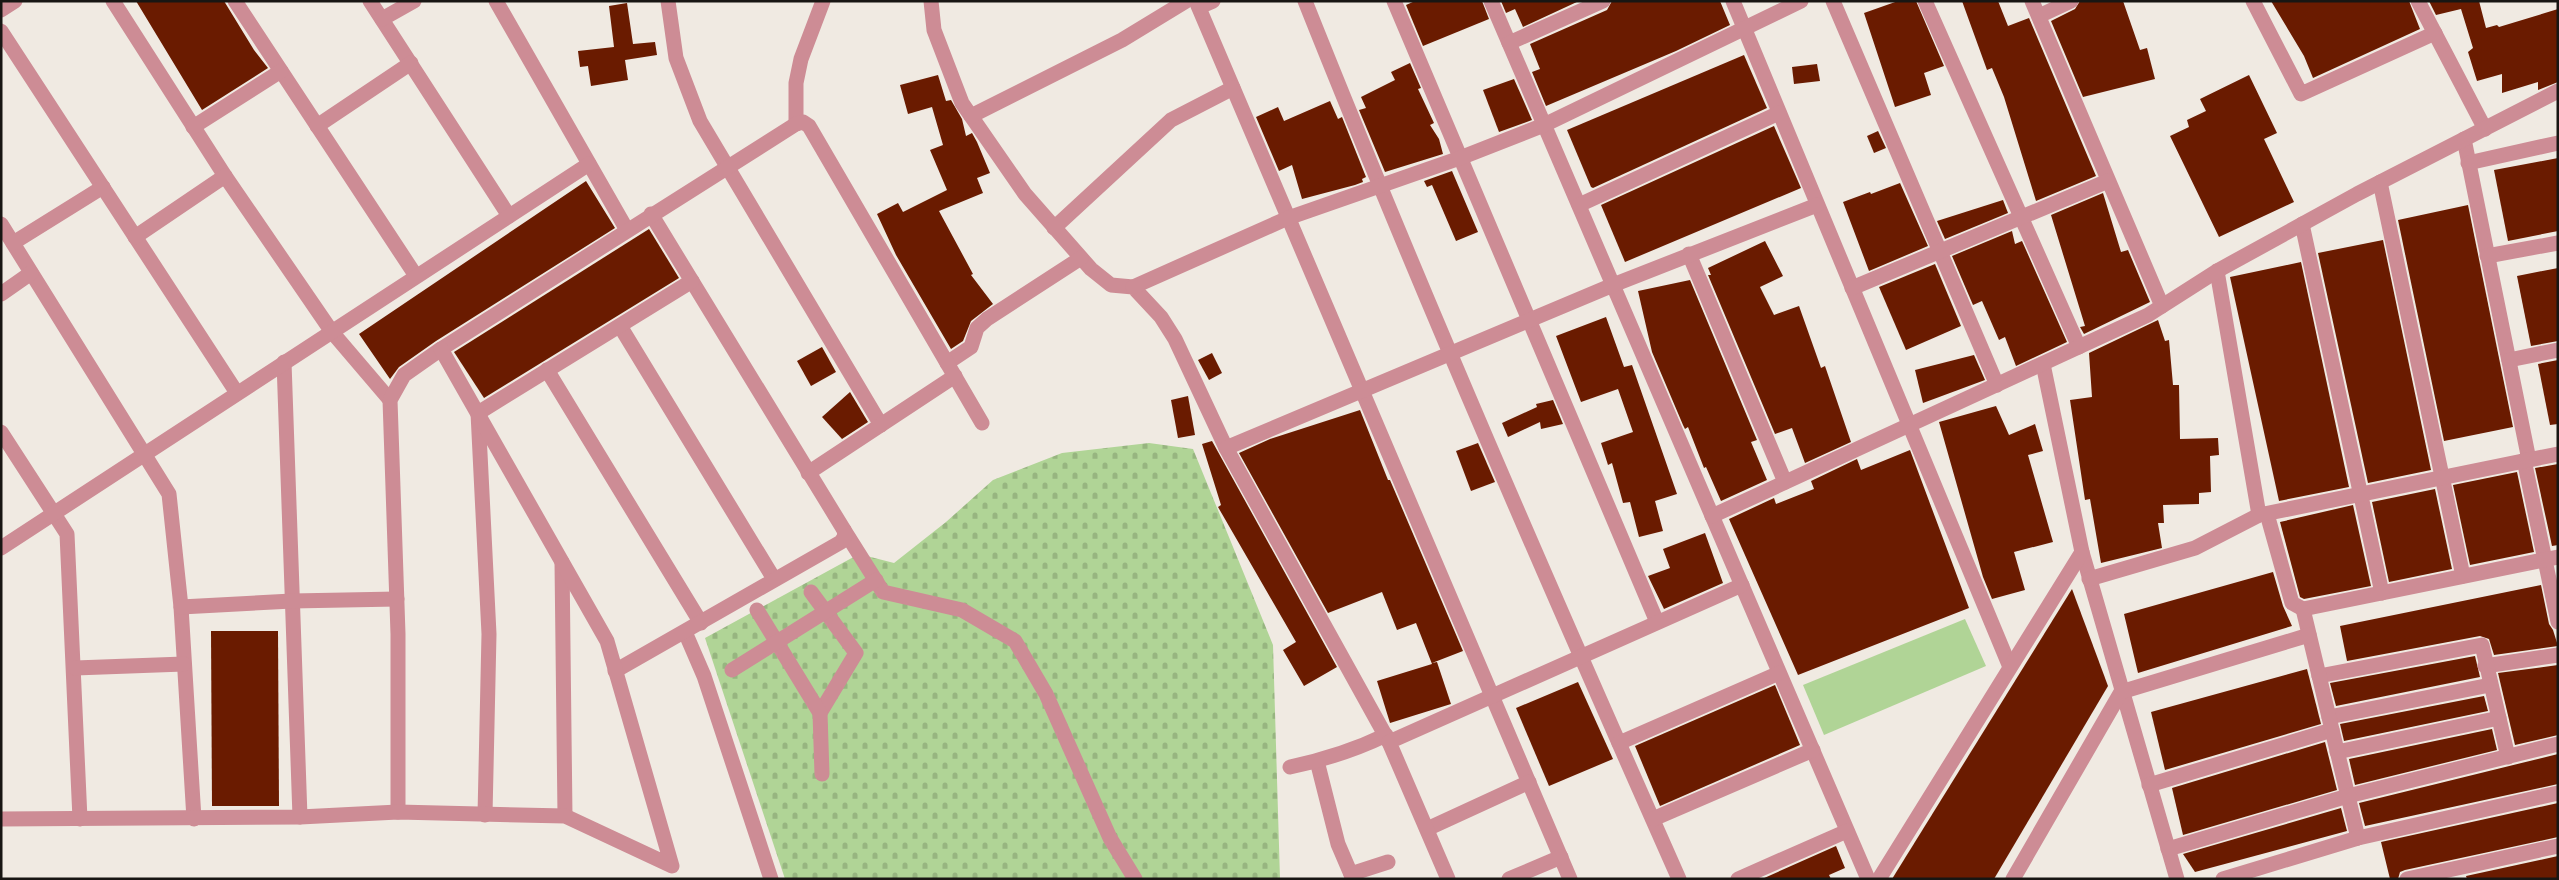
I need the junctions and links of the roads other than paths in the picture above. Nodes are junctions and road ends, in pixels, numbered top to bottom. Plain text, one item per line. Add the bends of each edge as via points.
1 (15, 1) edge
2 (113, 1) edge
3 (235, 1) edge
4 (370, 1) edge
5 (414, 1) edge
6 (496, 1) edge
7 (668, 1) edge
8 (824, 1) edge
9 (931, 1) edge
10 (1304, 1) edge
11 (1491, 1) edge
12 (1603, 1) edge
13 (1733, 1) edge
14 (1801, 1) edge
15 (1833, 1) edge
16 (1926, 1) edge
17 (2032, 1) edge
18 (2071, 1) edge
19 (2253, 1) edge
20 (2418, 1) edge
21 (1395, 2) edge
22 (1199, 3) edge
23 (1, 10) edge
24 (2038, 16) junction
25 (382, 19) junction
26 (1, 30) edge
27 (1745, 30) junction
28 (2435, 33) junction
29 (1509, 43) junction
30 (411, 63) junction
31 (281, 71) junction
32 (1233, 88) junction
33 (2558, 91) edge
34 (1779, 113) junction
35 (971, 116) junction
36 (796, 124) junction
37 (1544, 125) junction
38 (317, 126) junction
39 (193, 127) junction
40 (2485, 129) junction
41 (2464, 139) junction
42 (2558, 143) edge
43 (1460, 158) junction
44 (2468, 163) junction
45 (589, 164) junction
46 (727, 168) junction
47 (225, 176) junction
48 (2108, 181) junction
49 (2380, 182) junction
50 (1378, 185) junction
51 (103, 187) junction
52 (1578, 205) junction
53 (1817, 205) junction
54 (651, 214) junction
55 (509, 216) junction
56 (2021, 216) junction
57 (1288, 218) junction
58 (1, 224) edge
59 (2302, 224) junction
60 (1054, 228) junction
61 (627, 230) junction
62 (135, 237) junction
63 (12, 243) junction
64 (2558, 243) edge
65 (1939, 250) junction
66 (1689, 254) junction
67 (2487, 256) junction
68 (1081, 258) junction
69 (2217, 271) junction
70 (31, 274) junction
71 (416, 276) junction
72 (692, 281) junction
73 (1613, 285) junction
74 (1133, 288) junction
75 (1852, 288) junction
76 (1, 294) edge
77 (2162, 306) junction
78 (1529, 321) junction
79 (620, 326) junction
80 (332, 332) junction
81 (2078, 347) junction
82 (441, 349) junction
83 (2558, 350) edge
84 (1451, 354) junction
85 (2509, 360) junction
86 (284, 362) junction
87 (947, 363) junction
88 (2043, 364) junction
89 (547, 370) junction
90 (955, 376) junction
91 (1997, 385) junction
92 (1361, 390) junction
93 (237, 393) junction
94 (390, 400) junction
95 (478, 413) junction
96 (982, 423) dead end
97 (881, 425) junction
98 (1909, 426) junction
99 (1, 432) edge
100 (1226, 448) junction
101 (144, 453) junction
102 (2558, 454) edge
103 (2527, 460) junction
104 (808, 473) junction
105 (2444, 477) junction
106 (1785, 482) junction
107 (2360, 494) junction
108 (54, 514) junction
109 (2263, 514) junction
110 (1712, 516) junction
111 (844, 530) junction
112 (1, 548) edge
113 (2082, 552) junction
114 (2551, 558) edge
115 (562, 561) junction
116 (2464, 576) junction
117 (2089, 578) junction
118 (774, 579) junction
119 (876, 580) junction
120 (1742, 585) junction
121 (811, 592) dead end
122 (2382, 593) junction
123 (397, 599) junction
124 (292, 601) junction
125 (181, 607) junction
126 (757, 610) dead end
127 (827, 610) junction
128 (2302, 610) junction
129 (1657, 622) junction
130 (2558, 622) edge
131 (701, 623) junction
132 (685, 632) junction
133 (2308, 635) junction
134 (777, 642) junction
135 (2558, 655) edge
136 (1581, 656) junction
137 (184, 664) junction
138 (2485, 666) junction
139 (2010, 667) junction
140 (74, 668) junction
141 (732, 670) dead end
142 (615, 672) junction
143 (1780, 674) junction
144 (2319, 676) junction
145 (2490, 685) junction
146 (2122, 692) junction
147 (1493, 696) junction
148 (820, 713) junction
149 (2499, 718) junction
150 (2330, 724) junction
151 (1387, 738) junction
152 (1619, 743) junction
153 (2558, 744) edge
154 (1813, 750) junction
155 (2337, 752) junction
156 (2508, 757) junction
157 (1317, 761) junction
158 (1290, 767) dead end
159 (822, 774) dead end
160 (1529, 782) junction
161 (2149, 785) junction
162 (2558, 793) edge
163 (2348, 796) junction
164 (398, 812) junction
165 (485, 815) junction
166 (565, 816) junction
167 (300, 817) junction
168 (1, 819) edge
169 (80, 819) junction
170 (194, 819) junction
171 (1653, 819) junction
172 (1427, 829) junction
173 (1847, 831) junction
174 (2358, 838) junction
175 (2558, 846) edge
176 (2168, 849) junction
177 (1561, 857) junction
178 (1388, 862) dead end
179 (675, 872) edge
180 (2455, 874) edge
181 (1352, 876) edge
182 (771, 879) edge
183 (1135, 879) edge
184 (1448, 879) edge
185 (1509, 879) edge
186 (1570, 879) edge
187 (1679, 879) edge
188 (1738, 879) edge
189 (1868, 879) edge
190 (1879, 879) edge
191 (2013, 879) edge
192 (2177, 879) edge
193 (2223, 879) edge
194 (2407, 879) edge

1 - 23 street
2 - 39 street
3 - 31 street
4 - 25 street
5 - 25 street
6 - 45 street
7 - 46 street via 676,58 700,121
8 - 36 street via 801,59 796,83
9 - 35 street via 934,30 962,103
10 - 50 street
11 - 29 street
12 - 29 street
13 - 27 street
14 - 27 street
15 - 65 street
16 - 56 street
17 - 24 street
18 - 24 street
19 - 28 street via 2301,94
20 - 28 street
21 - 43 street
22 - 32 street
22 - 35 street
24 - 48 street
25 - 30 street
26 - 51 street
27 - 34 street
27 - 37 street
28 - 40 street
29 - 37 street
30 - 38 street
30 - 55 street
31 - 38 street
31 - 39 street
32 - 57 street
32 - 60 street via 1171,120
33 - 40 street
34 - 52 street
34 - 53 street
35 - 60 street via 1025,194
36 - 46 street
36 - 87 street via 803,122 809,126
37 - 43 street
37 - 52 street
38 - 71 street
39 - 47 street
40 - 41 street
41 - 44 street
41 - 49 street
42 - 44 street
43 - 50 street
43 - 78 street
44 - 67 street
45 - 55 street
45 - 61 street
46 - 54 street
46 - 97 street
47 - 62 street
47 - 80 street
48 - 56 street
48 - 77 street
49 - 59 street
49 - 105 street
50 - 57 street
50 - 84 street
51 - 62 street
51 - 63 street
52 - 73 street
53 - 66 street
53 - 75 street
54 - 61 street
54 - 72 street
55 - 71 street
56 - 65 street
56 - 81 street
57 - 74 street
57 - 92 street
58 - 63 street
59 - 69 street
59 - 107 street
60 - 68 street
61 - 82 street
62 - 93 street
63 - 70 street
64 - 67 street
65 - 75 street
65 - 91 street
66 - 73 street
66 - 106 street
67 - 85 street
68 - 74 street via 1112,285
68 - 87 street via 987,319 977,328 971,347
69 - 77 street
69 - 109 street
70 - 76 street
70 - 101 street
71 - 80 street
72 - 79 street
72 - 104 street
73 - 78 street
73 - 110 street
74 - 100 street via 1161,317 1175,339
75 - 98 street
77 - 81 street
78 - 84 street
78 - 129 street
79 - 89 street
79 - 118 street
80 - 86 street
80 - 94 street
81 - 88 street
82 - 94 street via 404,375
82 - 95 street
83 - 85 street
84 - 92 street
84 - 136 street
85 - 103 street
86 - 93 street
86 - 124 street
87 - 90 street
88 - 91 street
88 - 113 street
89 - 95 street
89 - 131 street
90 - 96 street
90 - 97 street
91 - 98 street
92 - 100 street
92 - 147 street
93 - 101 street
94 - 123 street
95 - 115 street
95 - 165 street via 489,634
97 - 104 street
98 - 106 street
98 - 139 street
99 - 108 street
100 - 151 street
101 - 108 street
101 - 125 street via 169,494
102 - 103 street
103 - 105 street
103 - 114 street
104 - 111 street
105 - 107 street
105 - 116 street
106 - 110 street
107 - 109 street
107 - 122 street
108 - 112 street
108 - 140 street via 67,534
109 - 117 street via 2195,548
109 - 128 street via 2292,603
110 - 120 street
111 - 118 street via 841,542
111 - 119 street
113 - 117 street
113 - 139 street
114 - 116 street
114 - 130 street
115 - 142 street via 607,641
115 - 166 street
116 - 122 street
117 - 146 street
118 - 131 street
119 - 127 street
119 - 183 street via 883,592 962,610 1015,642 1046,694 1110,838
120 - 129 street
120 - 143 street
121 - 127 street
122 - 128 street
123 - 124 street
123 - 164 street
124 - 125 street
124 - 167 street
125 - 137 street
126 - 134 street
127 - 134 street
127 - 148 street via 856,653
128 - 133 street
129 - 136 street
131 - 132 street
132 - 142 street
132 - 182 street via 704,676
133 - 144 street
133 - 146 street
134 - 141 street
134 - 148 street
135 - 138 street
136 - 147 street
136 - 152 street
137 - 140 street
137 - 170 street
138 - 144 street via 2482,645
138 - 145 street
139 - 190 street
140 - 169 street
142 - 179 street
143 - 152 street
143 - 154 street
144 - 150 street
145 - 149 street
145 - 150 street
146 - 161 street
146 - 191 street
147 - 151 street
147 - 160 street
148 - 159 street
149 - 155 street
149 - 156 street
150 - 155 street
150 - 161 street
151 - 157 street
151 - 172 street
152 - 171 street
153 - 156 street
154 - 171 street
154 - 173 street
155 - 163 street
156 - 163 street
157 - 158 street
157 - 181 street via 1338,844
160 - 172 street
160 - 177 street
161 - 176 street
162 - 174 street
163 - 174 street
163 - 176 street
164 - 165 street
164 - 167 street
165 - 166 street
166 - 179 street
167 - 170 street
168 - 169 street
169 - 170 street
171 - 187 street
172 - 184 street
173 - 188 street
173 - 189 street
174 - 193 street
175 - 180 street
176 - 192 street
177 - 185 street
177 - 186 street
178 - 181 street
180 - 194 street

